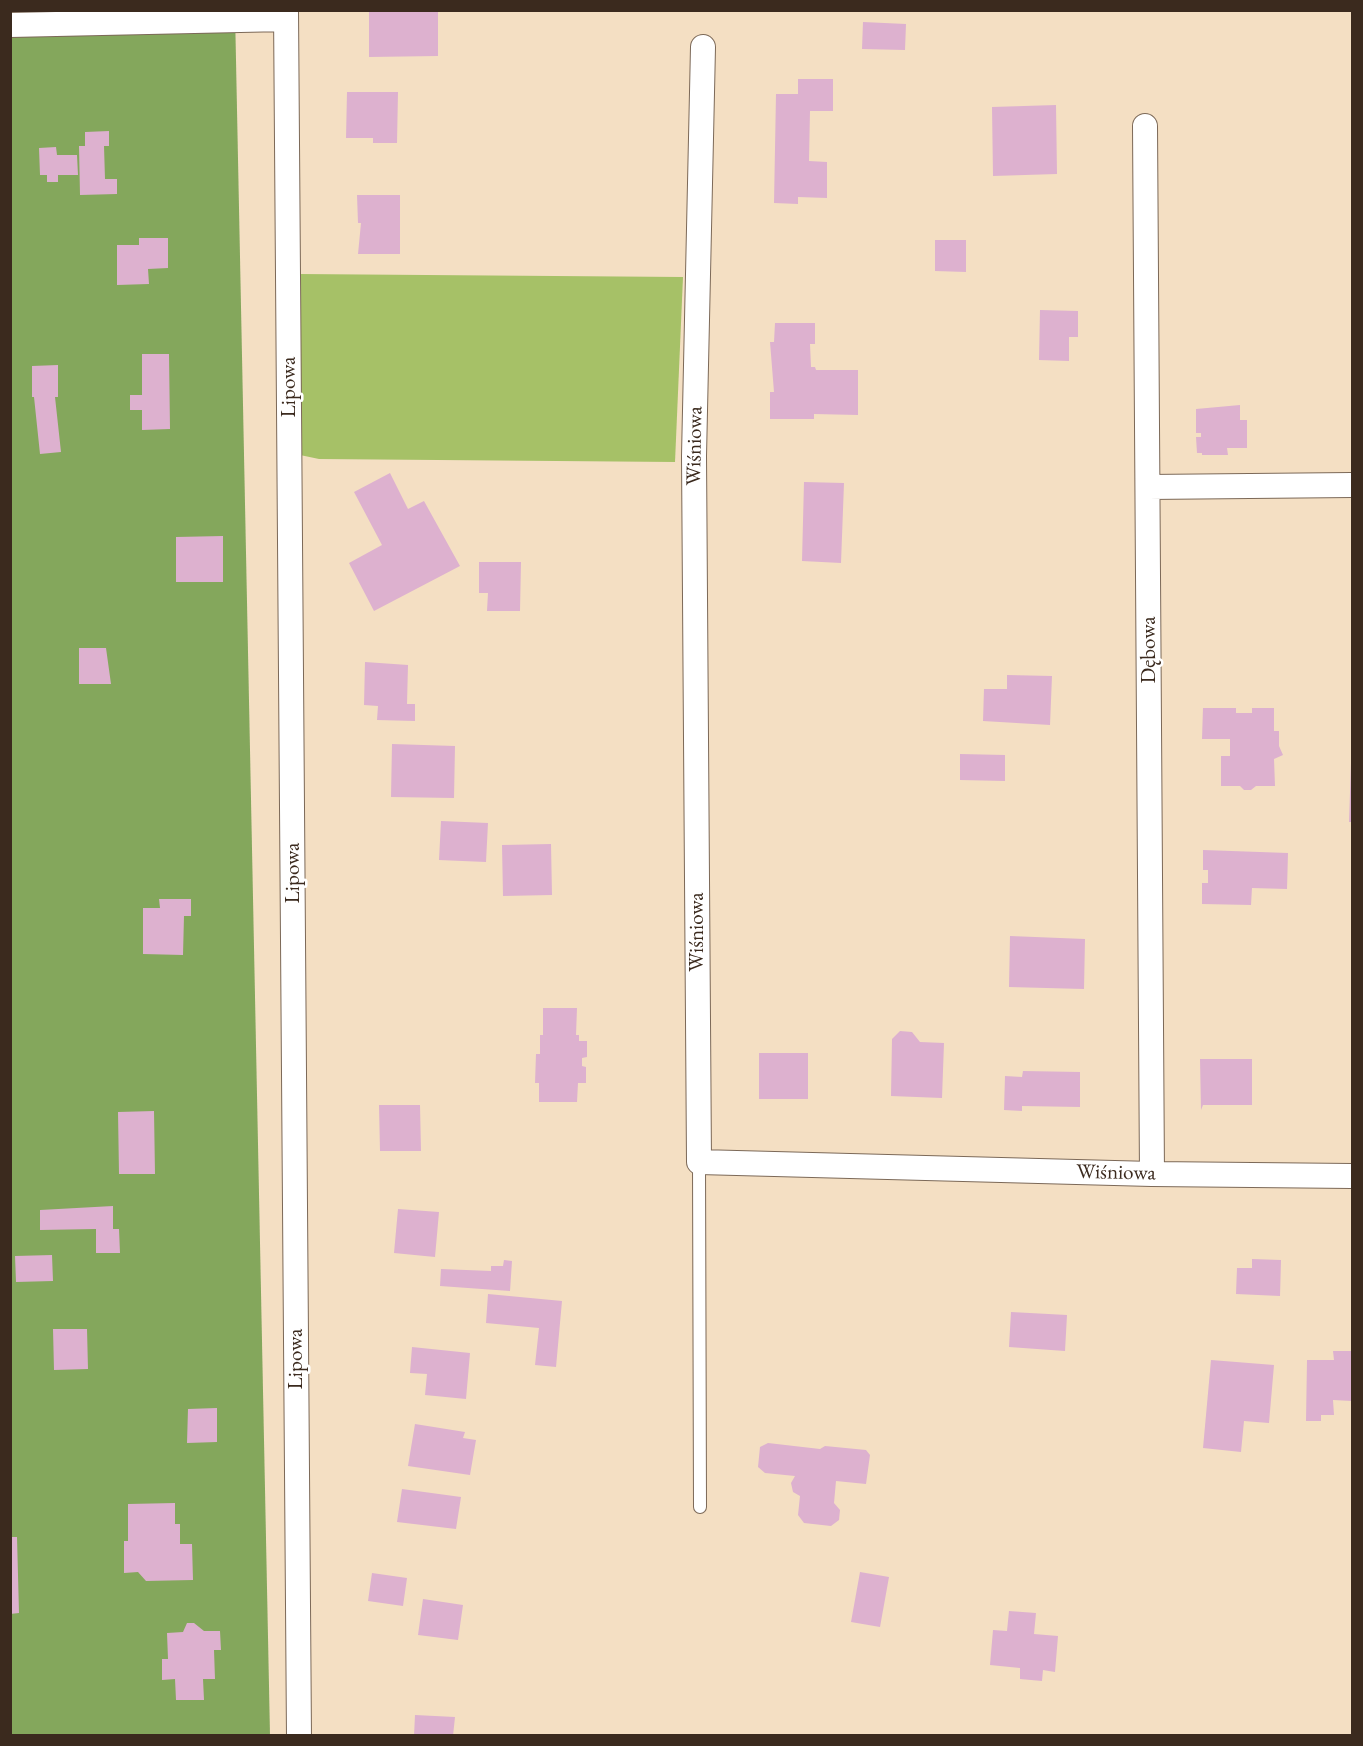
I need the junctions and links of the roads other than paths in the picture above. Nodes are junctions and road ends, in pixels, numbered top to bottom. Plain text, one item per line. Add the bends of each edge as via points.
1 (286, 15) edge
2 (10, 25) edge
3 (703, 47) dead end
4 (1145, 126) dead end
5 (1353, 485) edge
6 (1148, 487) junction
7 (699, 1162) junction
8 (1152, 1174) junction
9 (1353, 1176) edge
10 (700, 1508) dead end
11 (300, 1736) edge

1 - 2 street
1 - 11 street, Lipowa
3 - 7 street, Wiśniowa via 694,456
4 - 6 street, Dębowa
5 - 6 street
6 - 8 street, Dębowa
7 - 8 street, Wiśniowa
7 - 10 lane
8 - 9 street, Wiśniowa

